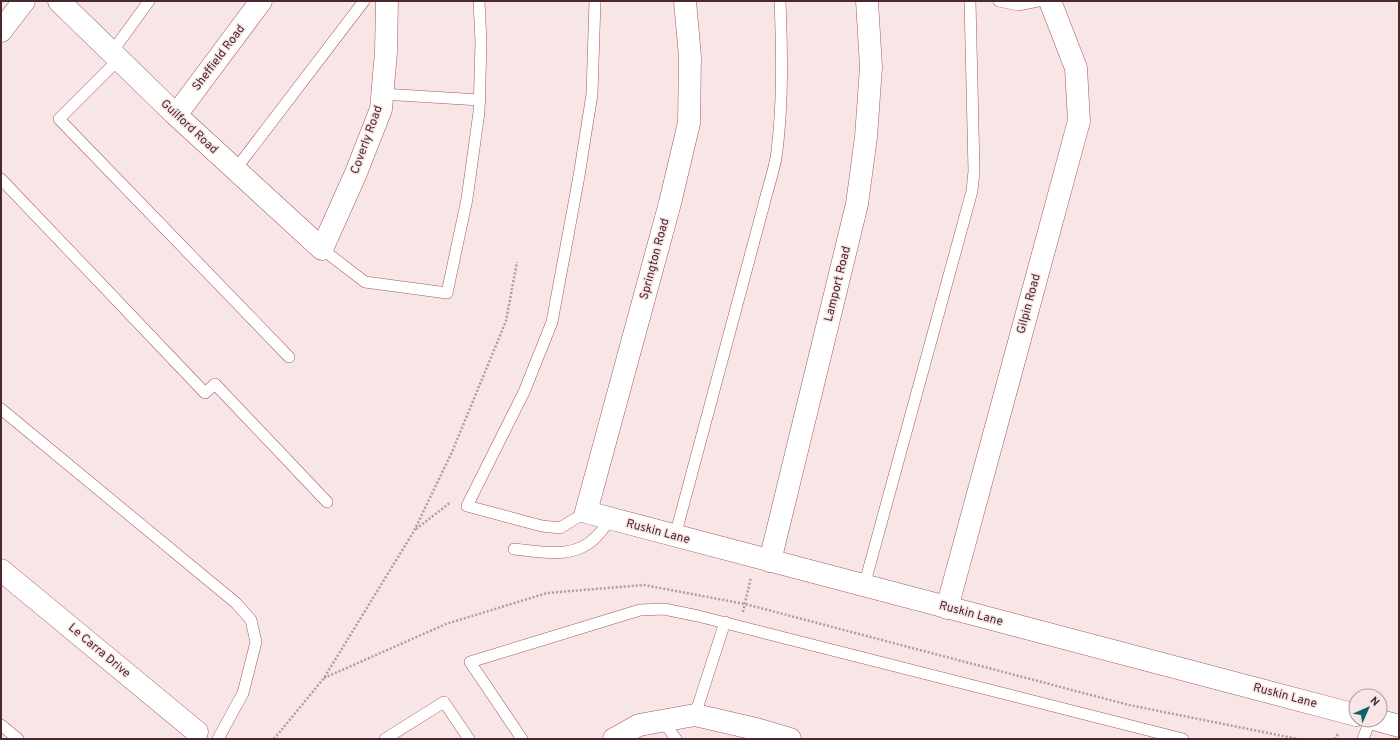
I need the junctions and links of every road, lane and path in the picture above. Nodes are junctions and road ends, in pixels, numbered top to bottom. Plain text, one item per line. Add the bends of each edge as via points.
1 (24, 1) edge
2 (60, 1) edge
3 (149, 1) edge
4 (261, 1) edge
5 (364, 1) edge
6 (387, 1) edge
7 (479, 1) edge
8 (595, 1) edge
9 (685, 1) edge
10 (780, 1) edge
11 (867, 1) edge
12 (970, 1) edge
13 (999, 1) edge
14 (1038, 1) edge
15 (1050, 1) edge
16 (1, 31) edge
17 (115, 56) junction
18 (382, 94) junction
19 (480, 100) junction
20 (176, 115) junction
21 (235, 170) junction
22 (1, 179) edge
23 (322, 248) junction
24 (517, 262) dead end
25 (289, 357) dead end
26 (1, 409) edge
27 (327, 502) dead end
28 (467, 506) junction
29 (586, 512) junction
30 (610, 519) junction
31 (414, 531) junction
32 (675, 536) junction
33 (514, 549) dead end
34 (762, 559) junction
35 (1, 570) edge
36 (864, 586) junction
37 (947, 608) junction
38 (725, 622) junction
39 (738, 626) junction
40 (1348, 713) edge
41 (695, 715) junction
42 (663, 721) junction
43 (1388, 723) edge
44 (1, 725) edge
45 (1399, 726) edge
46 (1367, 728) edge
47 (200, 736) edge
48 (18, 739) edge
49 (218, 739) edge
50 (274, 739) edge
51 (385, 739) edge
52 (469, 739) edge
53 (522, 739) edge
54 (614, 739) edge
55 (676, 739) edge
56 (790, 739) edge
57 (1183, 739) edge
58 (1363, 739) edge

1 - 16 street
2 - 17 street, Guilford Road
3 - 17 lane
4 - 20 street, Sheffield Road
5 - 21 lane
6 - 18 street, Coverly Road
7 - 19 lane
8 - 28 lane via 592,94 552,322 524,392
9 - 29 street, Springton Road via 690,57 689,123 670,203
10 - 32 lane via 782,53 777,152
11 - 34 street, Lamport Road via 871,67 866,137 857,204
12 - 36 lane via 974,171 972,191
13 - 14 lane via 1018,5
15 - 37 street, Gilpin Road via 1076,68 1079,121
17 - 20 street, Guilford Road
17 - 25 lane via 59,119
18 - 19 lane
18 - 23 street, Coverly Road via 381,109 367,145
19 - 23 lane via 467,199 447,293 365,282
20 - 21 street, Guilford Road
21 - 23 street, Guilford Road
22 - 27 lane via 205,393 215,384
24 - 31 path via 506,321 452,452
26 - 49 lane via 236,604 251,620 256,642 243,693
28 - 29 lane via 542,526 560,528
28 - 31 path via 451,502
29 - 30 street, Ruskin Lane
30 - 32 street, Ruskin Lane
30 - 33 lane via 596,537 576,549 562,553
31 - 50 path via 324,678
32 - 34 street, Ruskin Lane
34 - 36 street, Ruskin Lane
34 - 39 path
35 - 47 street, Le Carra Drive
36 - 37 street, Ruskin Lane
37 - 40 street, Ruskin Lane
38 - 39 lane
38 - 41 lane
38 - 53 lane via 664,609 640,610 470,662
39 - 57 lane
41 - 42 street
41 - 56 street
42 - 54 street via 639,725
42 - 55 lane
43 - 45 street
44 - 48 lane
46 - 58 lane
51 - 52 lane via 444,702

